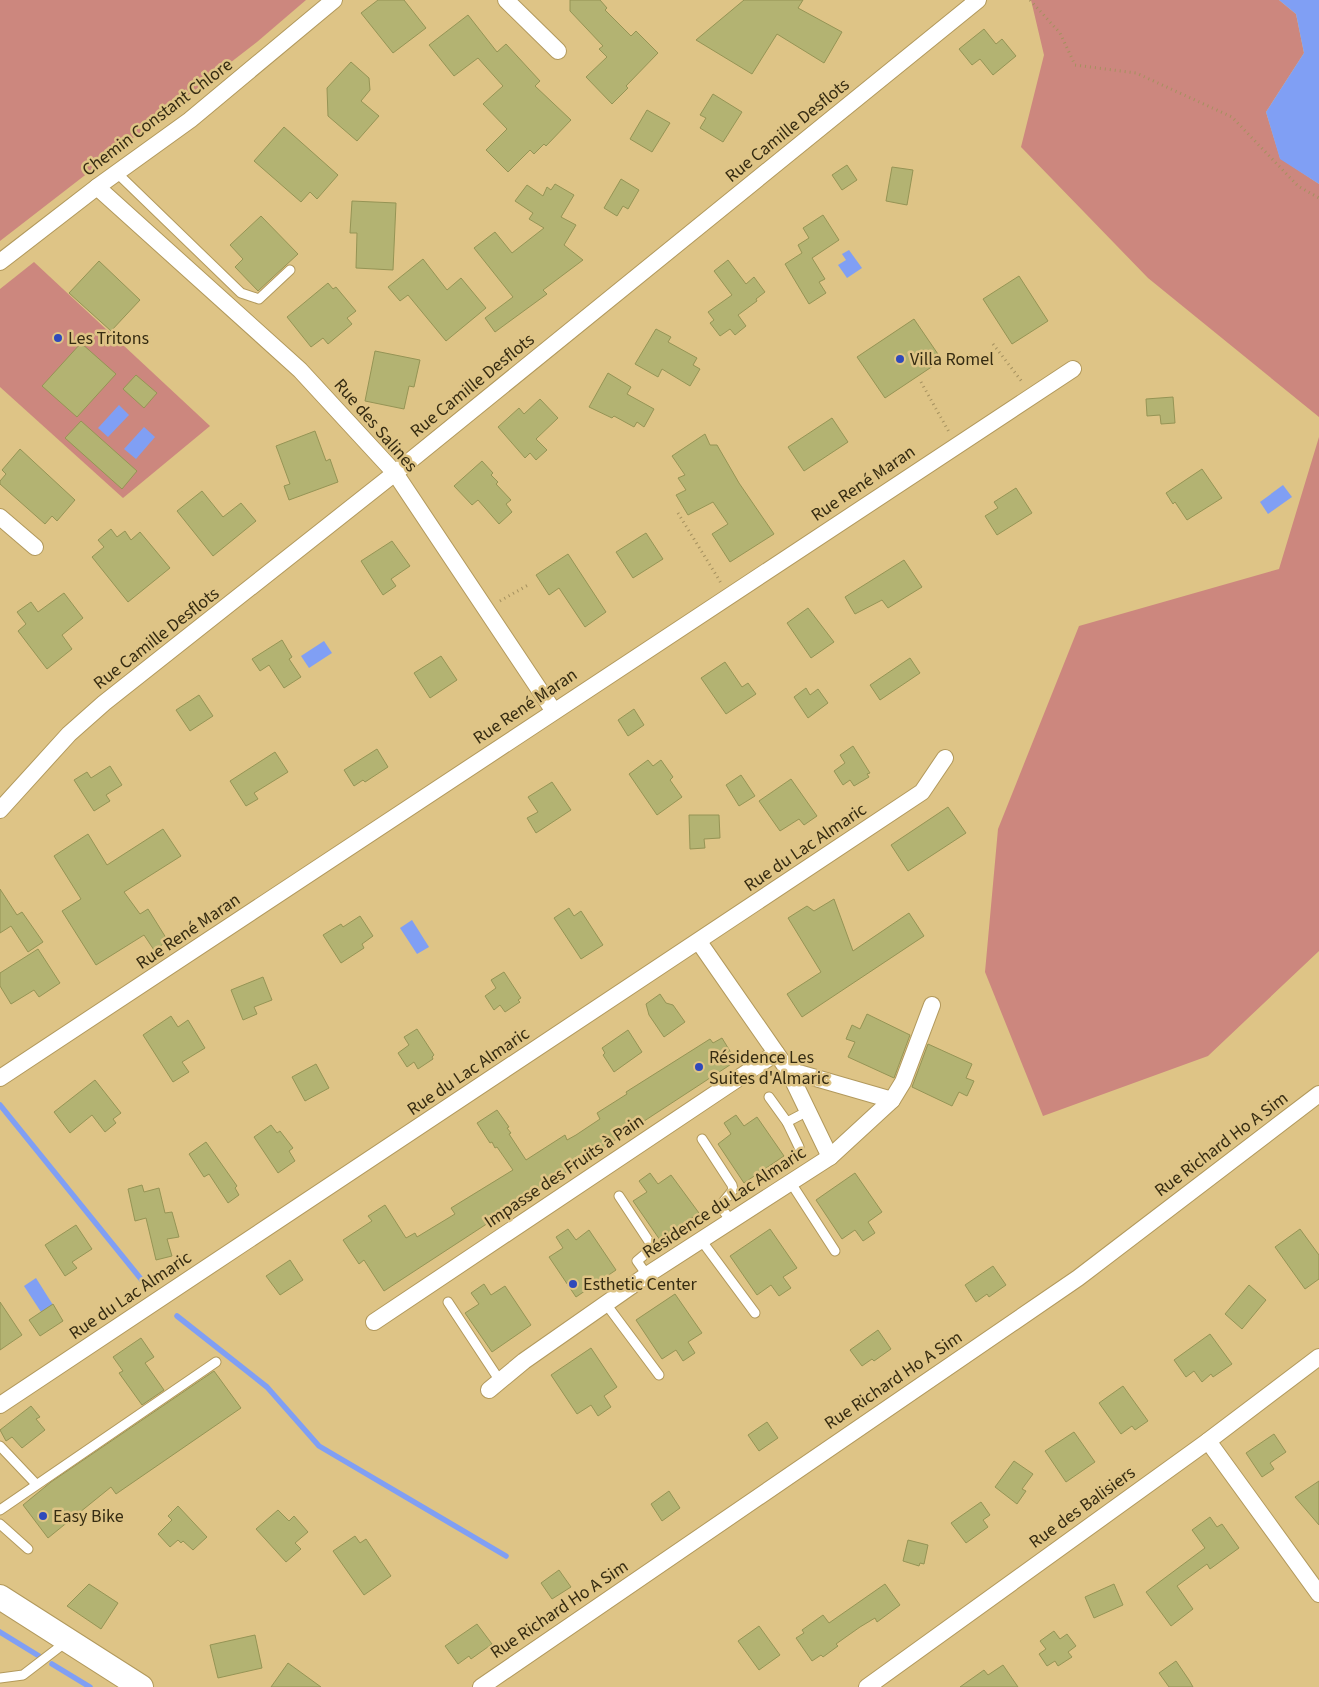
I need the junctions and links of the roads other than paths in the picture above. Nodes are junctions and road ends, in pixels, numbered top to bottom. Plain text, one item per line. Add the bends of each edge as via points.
1 (334, 0) edge
2 (506, 0) edge
3 (978, 0) edge
4 (558, 51) dead end
5 (117, 172) junction
6 (97, 187) junction
7 (0, 262) edge
8 (290, 270) dead end
9 (1073, 369) dead end
10 (395, 473) junction
11 (0, 517) edge
12 (35, 547) dead end
13 (554, 710) junction
14 (945, 758) dead end
15 (0, 810) edge
16 (699, 942) junction
17 (932, 1006) dead end
18 (776, 1053) junction
19 (788, 1070) junction
20 (2, 1072) edge
21 (1319, 1094) edge
22 (769, 1097) dead end
23 (892, 1100) junction
24 (808, 1110) junction
25 (787, 1122) junction
26 (702, 1140) dead end
27 (799, 1147) dead end
28 (830, 1157) junction
29 (790, 1183) junction
30 (619, 1196) dead end
31 (731, 1221) junction
32 (701, 1240) junction
33 (835, 1251) dead end
34 (648, 1275) junction
35 (448, 1302) dead end
36 (606, 1304) junction
37 (755, 1312) dead end
38 (374, 1322) dead end
39 (1319, 1357) edge
40 (216, 1362) dead end
41 (659, 1375) dead end
42 (495, 1385) joint
43 (0, 1405) edge
44 (1208, 1441) junction
45 (0, 1446) edge
46 (36, 1484) junction
47 (0, 1510) edge
48 (0, 1524) edge
49 (28, 1549) dead end
50 (1319, 1594) edge
51 (0, 1598) edge
52 (69, 1641) junction
53 (0, 1678) edge
54 (141, 1687) edge
55 (481, 1687) edge
56 (867, 1687) edge

1 - 5 street, Chemin Constant Chlore via 190,120
2 - 4 street
3 - 10 street, Rue Camille Desflots
5 - 6 street, Chemin Constant Chlore
5 - 8 lane via 241,293 259,299
6 - 7 street, Chemin Constant Chlore
6 - 10 street, Rue des Salines via 300,370
9 - 13 street, Rue René Maran
10 - 13 street, Rue des Salines
10 - 15 street, Rue Camille Desflots via 104,704 69,734
11 - 12 street
13 - 20 street, Rue René Maran via 108,1008
14 - 16 street, Rue du Lac Almaric via 922,792
16 - 18 street
16 - 43 street, Rue du Lac Almaric
17 - 23 street, Résidence du Lac Almaric via 903,1082
18 - 19 street
18 - 38 street, Impasse des Fruits à Pain
19 - 23 street
19 - 24 street
21 - 55 street, Rue Richard Ho A Sim via 1078,1278
22 - 25 lane
23 - 28 street, Résidence du Lac Almaric
24 - 25 lane
24 - 28 street
25 - 27 lane
26 - 31 lane via 732,1185 733,1190 720,1206
28 - 29 street, Résidence du Lac Almaric
29 - 31 street, Résidence du Lac Almaric
29 - 33 lane
30 - 34 lane via 652,1246 637,1261
31 - 32 street, Résidence du Lac Almaric
32 - 34 street, Résidence du Lac Almaric
32 - 37 lane
34 - 36 street, Résidence du Lac Almaric
35 - 42 lane
36 - 41 lane
36 - 42 street, Résidence du Lac Almaric
39 - 44 street, Rue des Balisiers
40 - 46 lane
44 - 50 street
44 - 56 street, Rue des Balisiers
45 - 46 lane
46 - 47 lane
48 - 49 lane
51 - 52 main road
52 - 53 lane via 23,1675
52 - 54 main road

